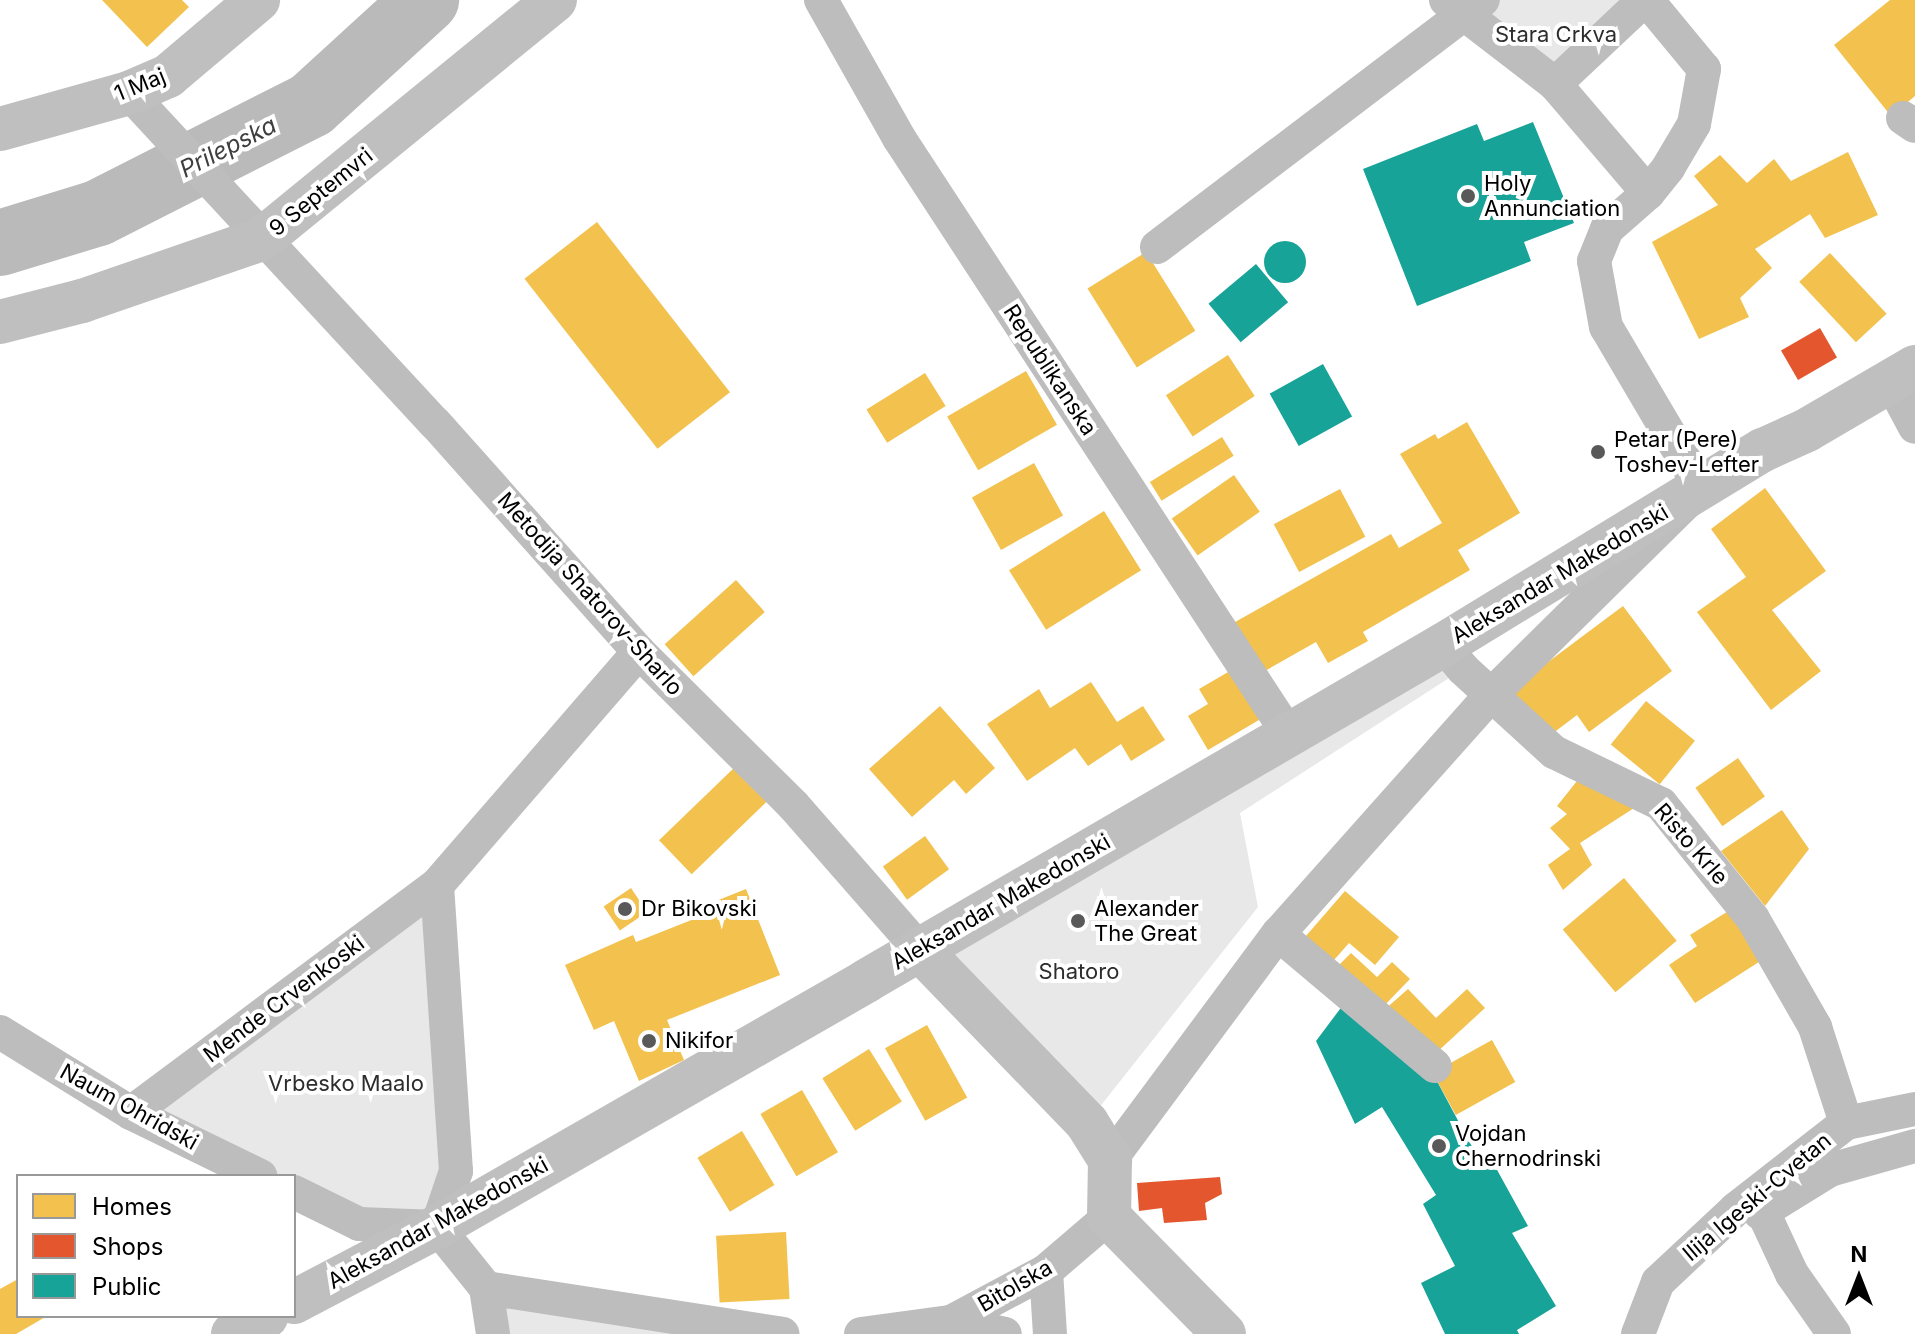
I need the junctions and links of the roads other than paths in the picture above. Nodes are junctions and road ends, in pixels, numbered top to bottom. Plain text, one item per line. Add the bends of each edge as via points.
1 (258, 0) edge
2 (555, 0) edge
3 (821, 0) edge
4 (1646, 0) edge
5 (1464, 6) edge
6 (1555, 84) junction
7 (129, 93) junction
8 (0, 129) edge
9 (1648, 193) junction
10 (262, 239) junction
11 (1157, 247) dead end
12 (0, 322) edge
13 (1902, 373) edge
14 (1915, 427) edge
15 (1701, 488) junction
16 (1443, 645) junction
17 (639, 652) junction
18 (1493, 693) junction
19 (1289, 735) junction
20 (437, 885) junction
21 (1278, 934) junction
22 (919, 949) junction
23 (0, 1032) edge
24 (1435, 1066) dead end
25 (1915, 1109) edge
26 (131, 1113) junction
27 (1846, 1123) junction
28 (1915, 1146) edge
29 (1110, 1160) junction
30 (256, 1174) edge
31 (296, 1193) edge
32 (1750, 1211) junction
33 (1109, 1217) junction
34 (437, 1227) junction
35 (1046, 1271) junction
36 (486, 1288) junction
37 (296, 1301) edge
38 (263, 1318) edge
39 (951, 1322) junction
40 (233, 1334) edge
41 (493, 1334) edge
42 (782, 1334) edge
43 (861, 1334) edge
44 (1005, 1334) edge
45 (1050, 1334) edge
46 (1224, 1334) edge
47 (1638, 1334) edge
48 (1834, 1334) edge

1 - 7 street, 1 Maj via 168,76
2 - 10 street, 9 Septemvri
3 - 19 street, Republikanska via 899,138
4 - 6 street
4 - 9 street via 1704,69 1694,124
5 - 6 street
5 - 11 street
6 - 9 street
7 - 8 street, 1 Maj
7 - 10 street, Metodija Shatorov-Sharlo
9 - 15 street via 1607,229 1594,261 1606,327
10 - 12 street, 9 Septemvri via 82,301
10 - 17 street, Metodija Shatorov-Sharlo
13 - 14 street
13 - 15 street, Aleksandar Makedonski
15 - 16 street, Aleksandar Makedonski
15 - 18 street, Aleksandar Makedonski
16 - 18 street, Risto Krle
16 - 19 street, Aleksandar Makedonski
17 - 20 street, Mende Crvenkoski
17 - 22 street, Metodija Shatorov-Sharlo via 794,806
18 - 21 street, Aleksandar Makedonski
18 - 27 street, Risto Krle via 1554,752 1661,804 1753,919 1815,1027
19 - 22 street, Aleksandar Makedonski
20 - 26 street, Mende Crvenkoski
20 - 34 street via 456,1171
21 - 24 street
21 - 29 street, Aleksandar Makedonski
22 - 29 street via 1087,1123
22 - 34 street, Aleksandar Makedonski
23 - 26 street, Naum Ohridski
25 - 27 street, Ilija Igeski-Cvetan
26 - 30 street, Naum Ohridski
27 - 32 street, Ilija Igeski-Cvetan
28 - 32 street via 1830,1170
29 - 33 street
31 - 34 street via 359,1224
32 - 47 street, Ilija Igeski-Cvetan via 1658,1282
32 - 48 street
33 - 35 street, Bitolska
33 - 46 street
34 - 36 street
34 - 37 street, Aleksandar Makedonski
35 - 39 street, Bitolska
35 - 45 street
36 - 41 street
36 - 42 street
38 - 40 street
39 - 43 street, Bitolska
39 - 44 street

